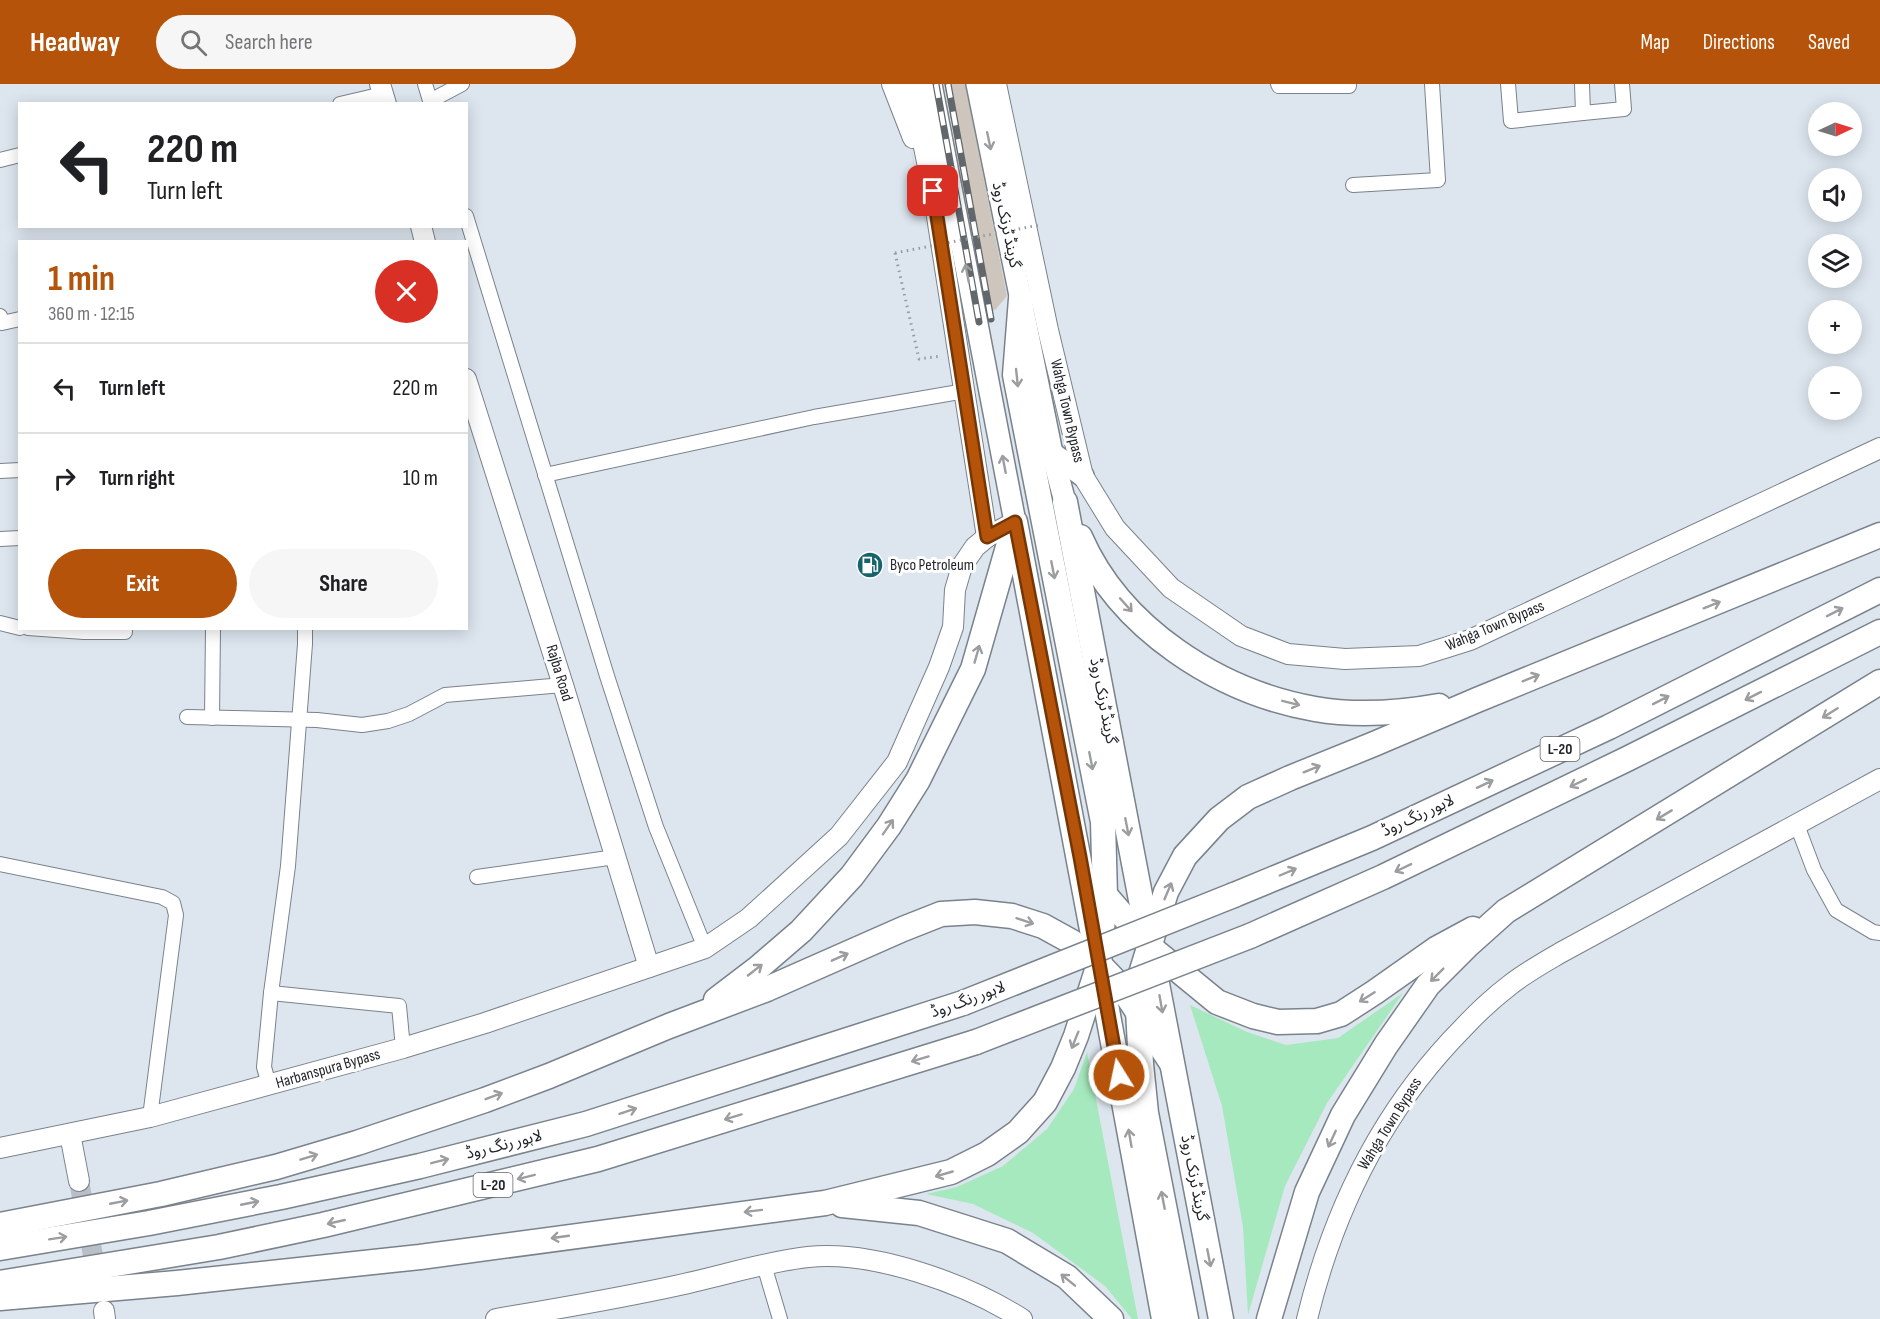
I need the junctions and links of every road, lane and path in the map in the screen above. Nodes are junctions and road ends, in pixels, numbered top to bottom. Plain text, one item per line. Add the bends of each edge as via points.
1 (425, 84) edge
2 (462, 84) edge
3 (892, 84) edge
4 (911, 84) edge
5 (932, 84) edge
6 (977, 84) edge
7 (996, 84) edge
8 (1278, 84) edge
9 (1432, 84) edge
10 (1509, 84) edge
11 (1582, 84) edge
12 (1622, 84) edge
13 (1349, 86) dead end
14 (383, 94) edge
15 (349, 102) edge
16 (431, 102) edge
17 (1583, 113) junction
18 (18, 156) edge
19 (0, 160) edge
20 (1353, 185) dead end
21 (933, 191) junction
22 (468, 223) edge
23 (1039, 225) dead end
24 (1022, 299) junction
25 (0, 316) edge
26 (18, 319) edge
27 (919, 358) dead end
28 (468, 386) edge
29 (965, 391) junction
30 (1880, 448) edge
31 (1052, 453) junction
32 (18, 470) edge
33 (0, 471) edge
34 (545, 475) junction
35 (1083, 476) junction
36 (1065, 502) junction
37 (1015, 522) junction
38 (1880, 535) edge
39 (987, 537) junction
40 (18, 538) edge
41 (0, 539) edge
42 (1880, 590) edge
43 (0, 623) edge
44 (18, 627) edge
45 (56, 630) edge
46 (125, 630) edge
47 (213, 630) edge
48 (305, 630) edge
49 (1880, 632) edge
50 (1880, 682) edge
51 (563, 685) junction
52 (1477, 700) junction
53 (187, 717) dead end
54 (212, 718) junction
55 (300, 720) junction
56 (1880, 779) edge
57 (1797, 825) junction
58 (1080, 857) junction
59 (615, 858) junction
60 (0, 864) edge
61 (477, 877) dead end
62 (1105, 896) junction
63 (1506, 911) junction
64 (1880, 933) edge
65 (1150, 947) junction
66 (705, 948) junction
67 (1099, 964) junction
68 (649, 967) junction
69 (271, 993) junction
70 (1137, 1010) junction
71 (692, 1017) junction
72 (403, 1048) junction
73 (1171, 1062) junction
74 (268, 1085) junction
75 (150, 1117) junction
76 (70, 1134) junction
77 (0, 1148) edge
78 (80, 1181) tunnel mouth
79 (825, 1203) junction
80 (0, 1225) edge
81 (0, 1248) edge
82 (764, 1266) junction
83 (0, 1283) edge
84 (0, 1298) edge
85 (496, 1319) edge
86 (780, 1319) edge
87 (1022, 1319) edge
88 (1111, 1319) edge
89 (1164, 1319) edge
90 (1186, 1319) edge
91 (1221, 1319) edge
92 (1269, 1319) edge
93 (1307, 1319) edge

1 - 16 street
2 - 16 street
3 - 21 street
4 - 21 street
37 -> 5 main road
6 -> 24 main road, گرینڈ ٹرنک روڈ
7 - 35 street, Wahga Town Bypass
8 - 13 street
9 - 20 street via 1438,180
10 - 17 street via 1511,121
11 - 17 street
12 - 17 street via 1624,109
14 - 15 street
18 - 19 street
21 - 29 street
22 - 34 street
23 - 27 path, bridge via 896,253
24 - 31 main road, گرینڈ ٹرنک روڈ
24 -> 62 highway via 1015,375 1103,822
25 - 26 street via 2,323
28 - 51 street, Rajba Road
29 - 34 street via 814,417
29 - 39 street
30 - 35 street, Wahga Town Bypass via 1470,640 1419,656 1345,659 1287,654 1241,636 1171,588 1115,528
31 - 35 main road
31 - 36 main road, گرینڈ ٹرنک روڈ
32 - 33 street
34 - 66 street via 656,827
36 -> 52 highway via 1090,559 1126,606 1163,641 1213,674 1266,697 1317,709 1379,713
36 -> 65 highway, گرینڈ ٹرنک روڈ
37 - 39 street, Harbanspura Bypass
37 - 58 highway
71 -> 37 highway via 801,931 852,876 890,826 918,780 973,669
52 -> 38 highway
39 - 66 street, Harbanspura Bypass via 962,566 955,590 953,627 897,762 839,836 749,918
40 - 41 street
81 -> 42 highway, لاہور رنگ روڈ / L-20, bridge via 281,1197 586,1124 963,1004 1372,838 1598,732
43 - 44 street
45 - 46 street
47 - 54 street
48 - 55 street
49 -> 83 highway, L-20, bridge via 1415,862 1250,936 976,1042 598,1159 219,1247
50 -> 63 highway
51 - 55 street via 445,694 409,714 362,725
51 - 59 street, Rajba Road
65 -> 52 highway via 1166,892 1185,856 1219,819 1248,797
53 - 54 street
54 - 55 street
55 - 69 street via 288,866
56 - 57 street, Wahga Town Bypass
57 - 64 street via 1814,870 1836,910
57 - 93 street, Wahga Town Bypass via 1560,953 1510,984 1475,1016 1418,1077 1359,1173 1327,1248
58 - 62 highway
58 - 67 highway
59 - 61 street
59 - 68 street, Rajba Road
60 - 75 street via 162,897 173,903 176,915
62 - 65 highway
62 - 67 highway
63 -> 65 highway via 1436,949 1341,1014 1317,1021 1278,1022 1217,1002
63 -> 92 highway via 1428,985 1343,1115 1307,1192
65 - 70 highway via 1140,977
65 -> 73 highway, گرینڈ ٹرنک روڈ
66 - 68 street, Harbanspura Bypass
67 - 70 highway
71 -> 67 highway via 941,915 975,912 1012,916 1043,926 1072,942
67 -> 79 highway via 1063,1068 1045,1102 1018,1132 951,1172
89 -> 67 highway
68 - 72 street, Harbanspura Bypass
69 - 72 street via 399,1006
69 - 74 street via 264,1067
70 - 73 highway
90 -> 70 highway via 1146,1113
80 -> 71 highway via 161,1194 357,1143 485,1100
72 - 74 street, Harbanspura Bypass
73 -> 91 highway, گرینڈ ٹرنک روڈ
74 - 75 street, Harbanspura Bypass
75 - 76 street, Harbanspura Bypass
76 - 77 street, Harbanspura Bypass
76 - 78 street
79 -> 84 highway via 408,1258
88 -> 79 highway via 1067,1277 1007,1241 919,1213
82 - 85 street via 631,1296
82 - 86 street
82 - 87 street via 808,1257 878,1261 917,1271 980,1296

